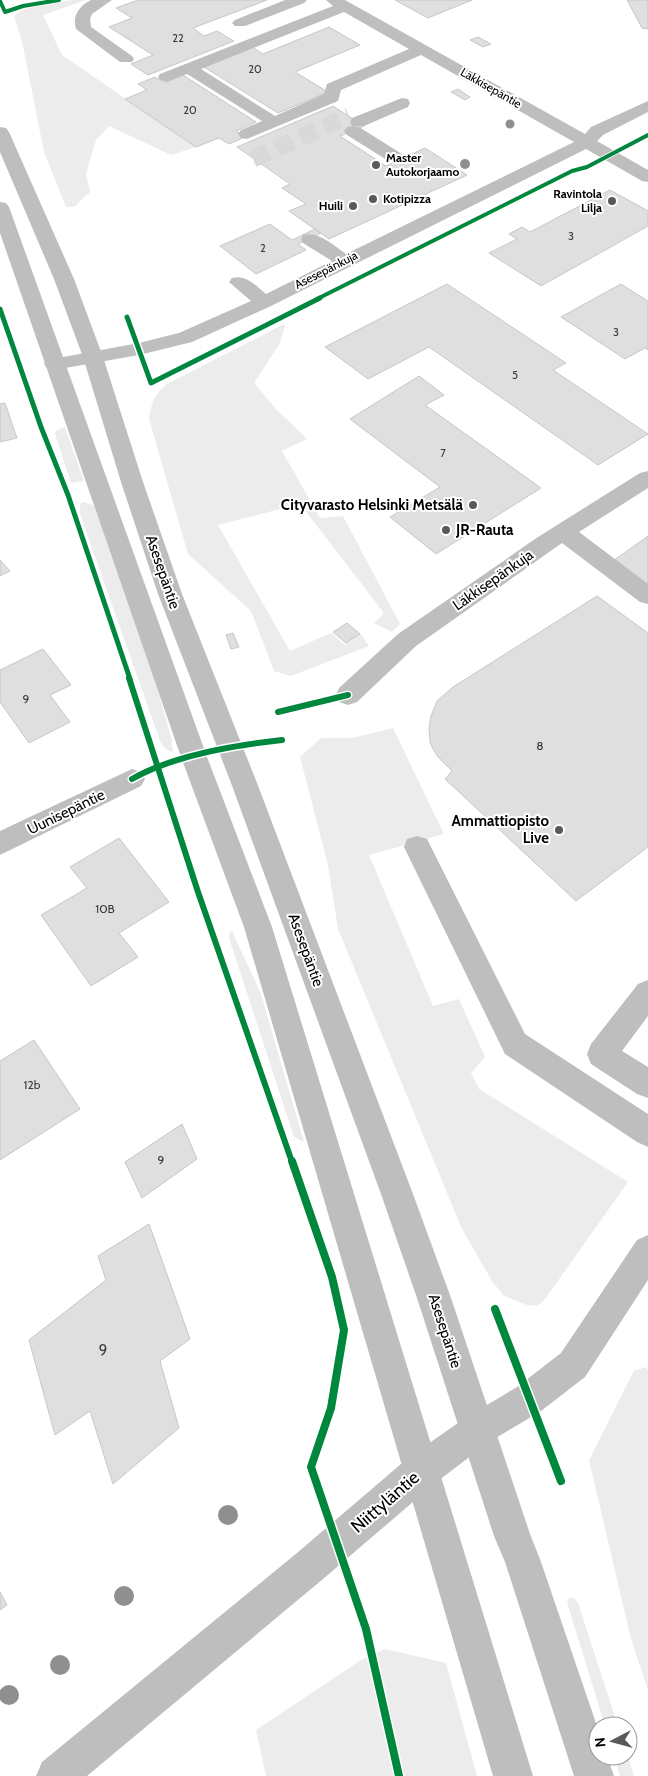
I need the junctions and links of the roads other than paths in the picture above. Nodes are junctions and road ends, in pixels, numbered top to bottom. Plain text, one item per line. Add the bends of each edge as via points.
1 (104, 0) edge
2 (300, 0) edge
3 (339, 3) edge
4 (240, 23) dead end
5 (422, 49) junction
6 (126, 59) dead end
7 (188, 68) junction
8 (166, 77) dead end
9 (398, 100) dead end
10 (648, 106) edge
11 (274, 122) junction
12 (0, 132) edge
13 (247, 134) dead end
14 (586, 143) junction
15 (396, 158) dead end
16 (648, 177) edge
17 (0, 206) edge
18 (310, 239) dead end
19 (344, 261) junction
20 (239, 282) dead end
21 (264, 302) junction
22 (94, 357) junction
23 (54, 364) junction
24 (648, 478) edge
25 (563, 532) junction
26 (648, 596) edge
27 (348, 695) dead end
28 (132, 779) dead end
29 (0, 844) edge
30 (418, 847) dead end
31 (648, 993) edge
32 (648, 1084) edge
33 (648, 1132) edge
34 (648, 1252) edge
35 (477, 1430) junction
36 (421, 1471) junction
37 (56, 1776) edge
38 (513, 1776) edge
39 (594, 1776) edge

1 - 6 main road via 88,8 80,22 84,29
2 - 4 main road
3 - 5 main road, Läkkisepäntie
3 - 7 main road
5 - 11 main road via 333,87 332,97
5 - 14 main road, Läkkisepäntie via 451,74
7 - 8 main road
7 - 11 main road
9 - 15 main road via 353,123
10 - 14 main road, Asesepänkuja via 597,131
11 - 13 main road
12 - 22 main road, Asesepäntie
14 - 16 main road, Läkkisepäntie
14 - 19 main road, Asesepänkuja
17 - 23 main road
18 - 19 main road
19 - 21 main road, Asesepänkuja
20 - 21 main road
21 - 22 main road, Asesepänkuja via 184,338
22 - 23 main road, Asesepänkuja
22 - 35 main road, Asesepäntie via 170,594 248,792 397,1194
23 - 36 main road via 258,927
24 - 25 main road, Läkkisepänkuja
25 - 26 main road
25 - 27 main road, Läkkisepänkuja via 407,640
28 - 29 main road, Uunisepäntie
30 - 33 main road via 515,1044
31 - 32 main road via 602,1054
34 - 35 main road, Niittyläntie via 573,1365 529,1399
35 - 36 main road, Niittyläntie
35 - 39 main road, Asesepäntie
36 - 37 main road, Niittyläntie
36 - 38 main road

